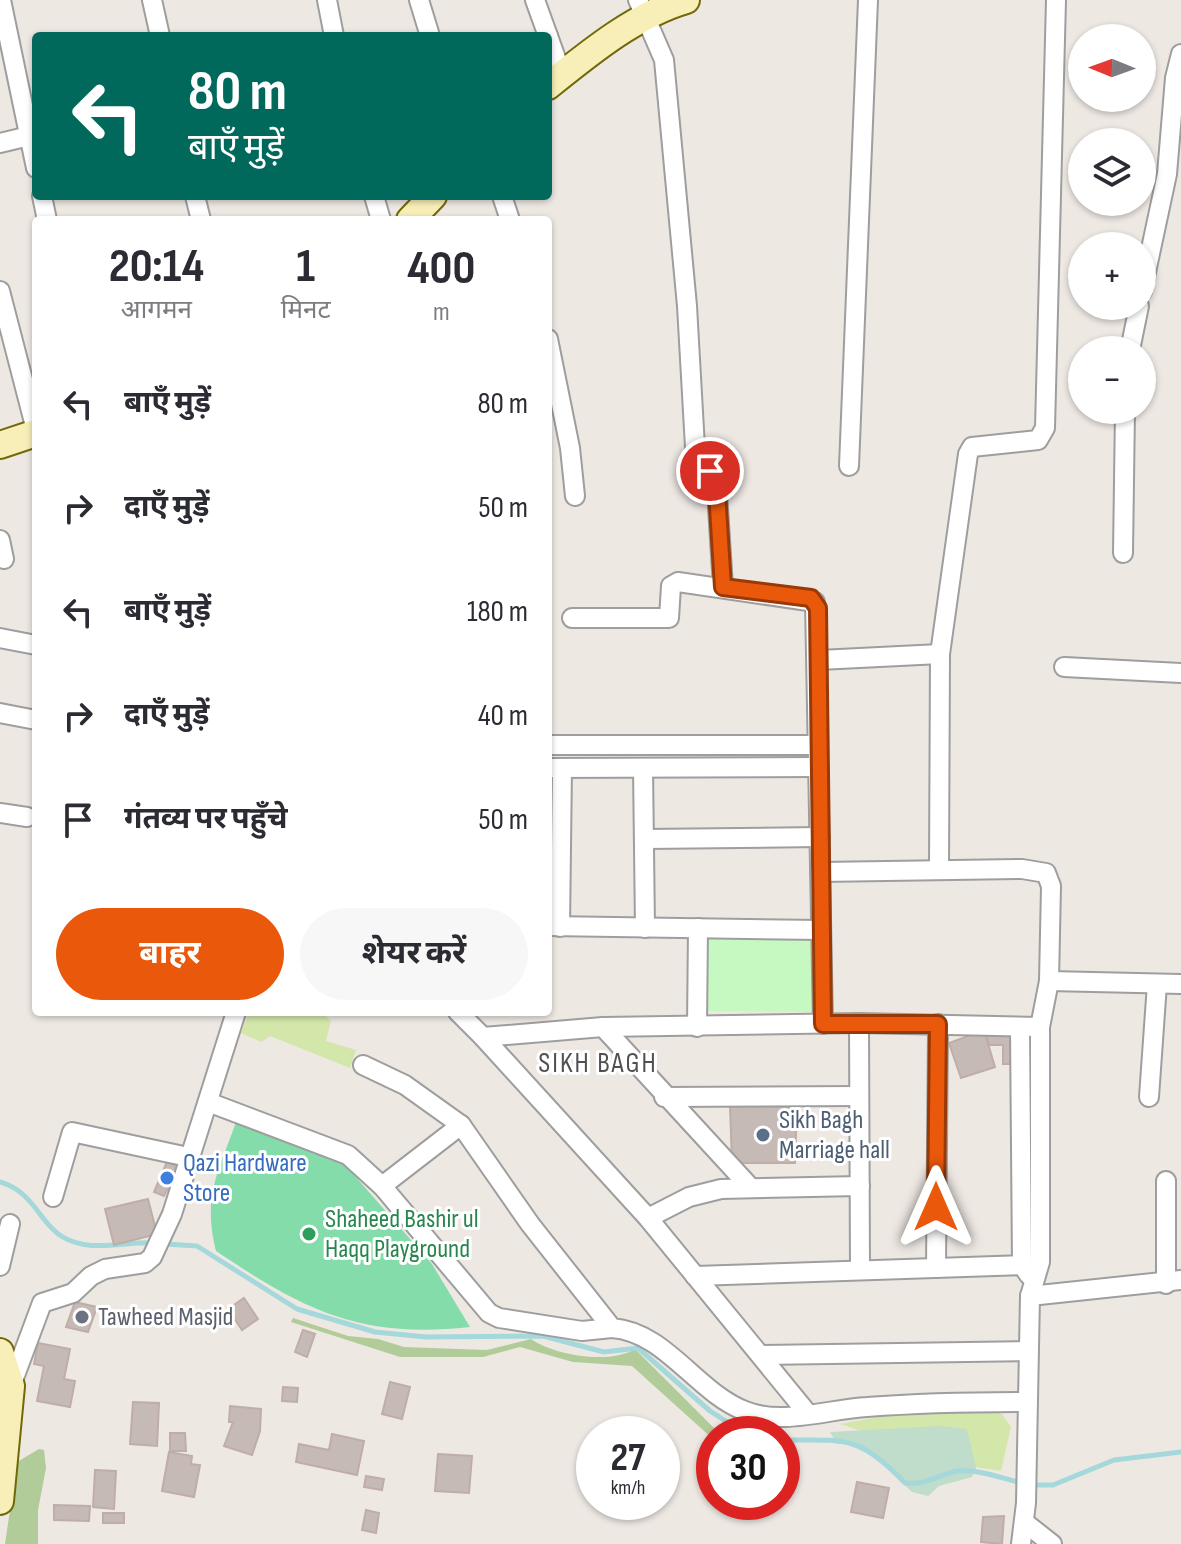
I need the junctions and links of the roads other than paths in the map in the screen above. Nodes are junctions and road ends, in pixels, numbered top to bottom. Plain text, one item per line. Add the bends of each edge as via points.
1 (1, 0) edge
2 (152, 0) edge
3 (327, 0) edge
4 (419, 0) edge
5 (535, 0) edge
6 (686, 0) edge
7 (868, 0) edge
8 (1056, 0) edge
9 (642, 9) edge
10 (159, 32) edge
11 (333, 32) edge
12 (429, 32) edge
13 (547, 32) edge
14 (1181, 54) edge
15 (555, 80) edge
16 (29, 136) junction
17 (0, 143) edge
18 (32, 150) edge
19 (429, 200) edge
20 (414, 216) edge
21 (1155, 232) edge
22 (0, 291) edge
23 (552, 359) edge
24 (32, 416) edge
25 (1125, 424) edge
26 (32, 433) edge
27 (0, 445) edge
28 (849, 466) dead end
29 (575, 496) dead end
30 (0, 540) edge
31 (1123, 553) dead end
32 (4, 559) dead end
33 (723, 587) junction
34 (572, 618) dead end
35 (0, 638) edge
36 (32, 644) edge
37 (940, 654) junction
38 (819, 660) junction
39 (1064, 667) dead end
40 (1181, 673) edge
41 (0, 713) edge
42 (32, 719) edge
43 (552, 745) edge
44 (818, 745) junction
45 (818, 767) junction
46 (555, 768) edge
47 (643, 768) junction
48 (0, 813) edge
49 (27, 817) dead end
50 (820, 837) junction
51 (645, 839) junction
52 (555, 840) edge
53 (939, 869) junction
54 (820, 872) junction
55 (554, 926) edge
56 (645, 928) junction
57 (698, 928) junction
58 (821, 930) junction
59 (1049, 981) junction
60 (1157, 984) junction
61 (1181, 984) edge
62 (235, 1016) edge
63 (462, 1016) edge
64 (859, 1023) junction
65 (823, 1024) junction
66 (938, 1024) junction
67 (603, 1027) junction
68 (697, 1027) junction
69 (1040, 1027) junction
70 (1020, 1028) junction
71 (483, 1037) junction
72 (363, 1065) dead end
73 (859, 1096) junction
74 (664, 1097) junction
75 (1149, 1097) dead end
76 (208, 1102) junction
77 (461, 1125) junction
78 (188, 1157) junction
79 (1166, 1181) dead end
80 (382, 1186) junction
81 (860, 1186) junction
82 (750, 1187) junction
83 (53, 1197) dead end
84 (648, 1218) junction
85 (10, 1224) dead end
86 (0, 1266) edge
87 (936, 1268) junction
88 (860, 1270) junction
89 (695, 1276) junction
90 (1028, 1281) junction
91 (1174, 1282) edge
92 (612, 1328) junction
93 (1028, 1351) junction
94 (0, 1352) edge
95 (762, 1355) junction
96 (11, 1386) junction
97 (1027, 1402) junction
98 (808, 1414) junction
99 (0, 1501) edge
100 (1024, 1522) junction
101 (1021, 1544) edge
102 (1052, 1544) edge

1 - 16 street
2 - 10 street
3 - 11 street
4 - 12 street
5 - 13 street
6 - 9 street
7 - 28 street
8 - 37 street via 1045,428 1038,440 972,447 968,454
9 - 15 street
9 - 33 street via 664,60 696,465 716,476
14 - 21 street
16 - 17 street
16 - 18 street
19 - 20 street
22 - 24 street
23 - 29 street
25 - 31 street
26 - 27 street
30 - 32 street
33 - 34 street via 674,583 671,613 664,619
33 - 38 street via 815,602
35 - 36 street
37 - 38 street
37 - 53 street
38 - 44 street
39 - 40 street
41 - 42 street
43 - 44 street
44 - 45 street
45 - 47 street
45 - 50 street
46 - 47 street
46 - 52 street
47 - 51 street
48 - 49 street
50 - 51 street
50 - 54 street
51 - 56 street
52 - 55 street
53 - 54 street
53 - 59 street via 1046,873 1051,886
54 - 58 street
55 - 56 street
56 - 57 street
57 - 58 street
57 - 68 street
58 - 65 street
59 - 60 street
59 - 69 street
60 - 61 street
60 - 75 street
62 - 76 street
63 - 71 street
64 - 65 street
64 - 66 street
64 - 73 street
65 - 68 street
66 - 70 street
66 - 87 street
67 - 68 street
67 - 71 street
67 - 74 street
69 - 70 street
69 - 90 street via 1040,1262
70 - 90 street
71 - 84 street
72 - 77 street via 405,1085
73 - 74 street
73 - 81 street
74 - 82 street
76 - 78 street
76 - 80 street via 348,1155
77 - 80 street
77 - 92 street
78 - 83 street via 72,1132
78 - 96 street via 159,1244 145,1263 116,1265 91,1276 73,1293 42,1303
79 - 91 street
80 - 92 street via 489,1313 582,1331
81 - 82 street
81 - 88 street
82 - 84 street via 689,1197
84 - 89 street
85 - 86 street
87 - 88 street
87 - 90 street
88 - 89 street
89 - 95 street
90 - 91 street
90 - 93 street
92 - 98 street via 630,1329 657,1345 718,1396 746,1412
93 - 95 street
93 - 97 street
94 - 96 street
95 - 98 street
96 - 99 street
97 - 98 street via 876,1406
97 - 100 street
100 - 101 street
100 - 102 street

